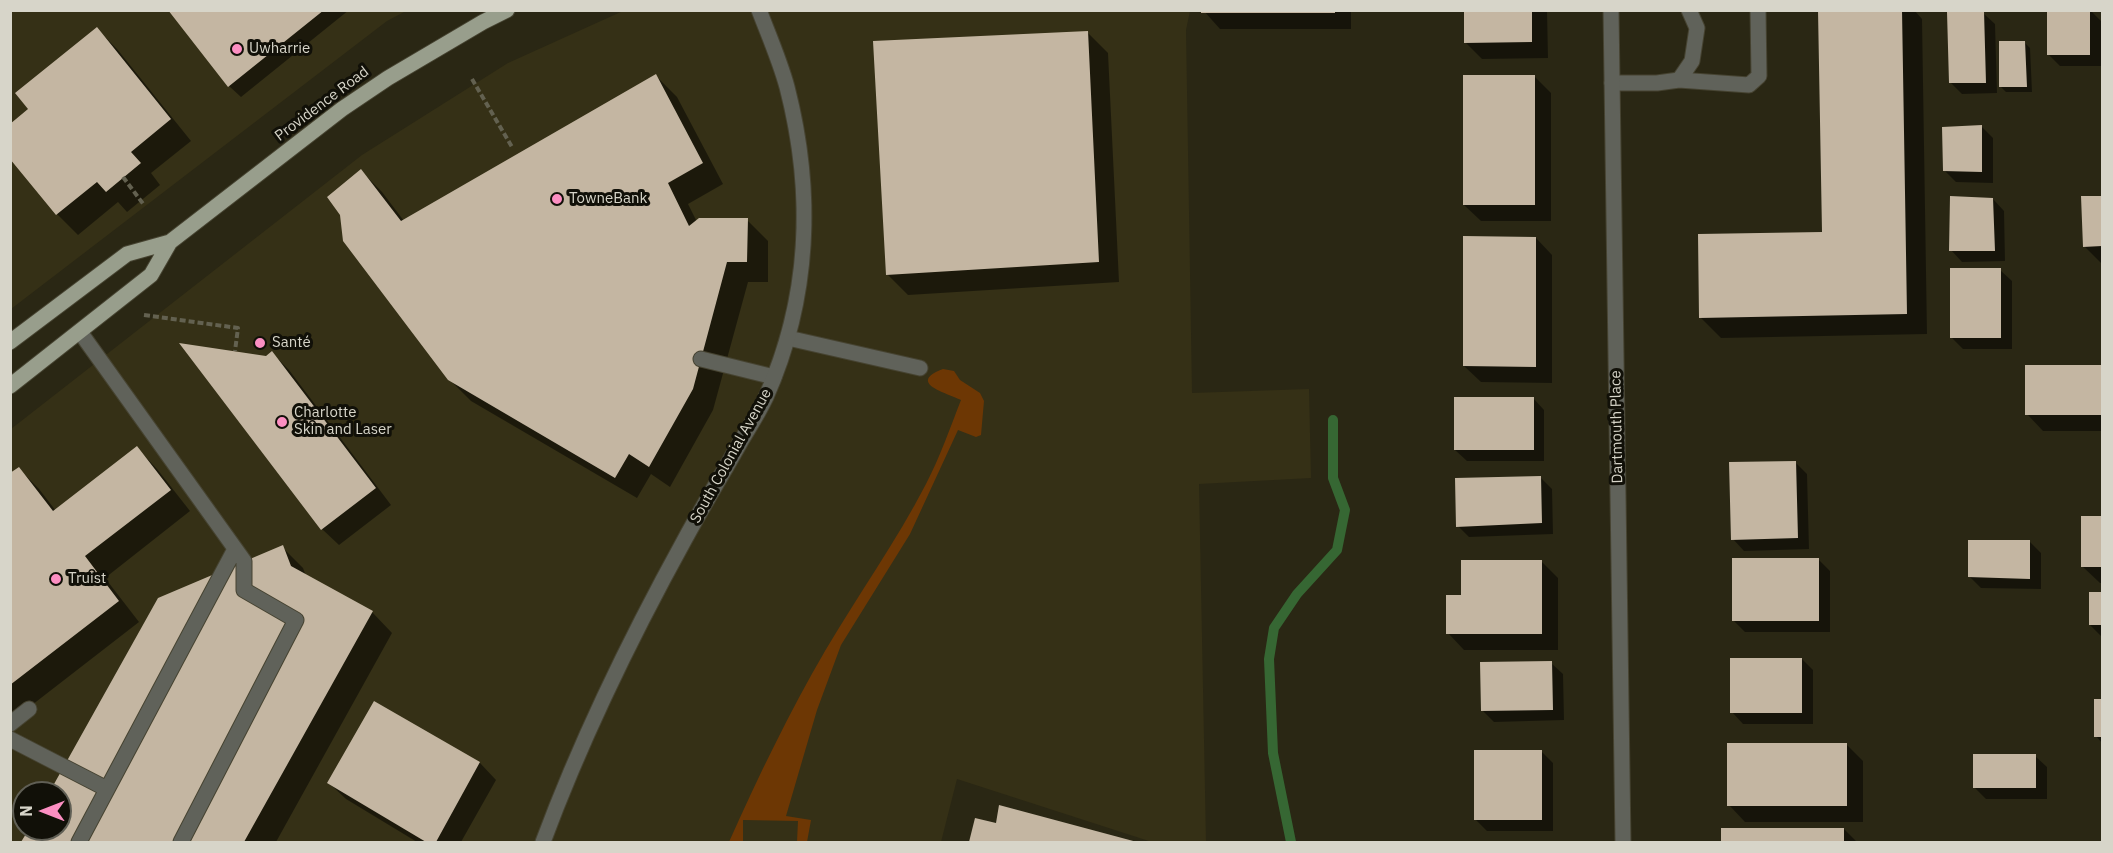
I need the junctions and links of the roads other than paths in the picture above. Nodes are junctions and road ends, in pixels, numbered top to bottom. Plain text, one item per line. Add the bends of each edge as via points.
1 (507, 10) edge
2 (759, 10) edge
3 (1611, 10) edge
4 (1689, 10) edge
5 (1758, 10) edge
6 (1679, 80) junction
7 (1612, 83) junction
8 (170, 242) junction
9 (80, 332) junction
10 (788, 338) junction
11 (10, 342) edge
12 (701, 359) dead end
13 (920, 368) dead end
14 (774, 377) junction
15 (10, 386) edge
16 (235, 549) junction
17 (29, 709) dead end
18 (10, 724) edge
19 (10, 738) edge
20 (107, 789) junction
21 (79, 843) edge
22 (182, 843) edge
23 (543, 843) edge
24 (1623, 843) edge

1 - 8 main road, Providence Road via 342,109
2 - 10 street, South Colonial Avenue via 787,87 801,156 806,213 802,264
3 - 7 street, Dartmouth Place
4 - 6 street via 1697,28 1692,61
5 - 6 street via 1759,76 1749,86
6 - 7 street
7 - 24 street, Dartmouth Place
8 - 9 main road, Providence Road via 151,275
8 - 11 main road, Providence Road via 127,254
9 - 15 main road, Providence Road
9 - 16 street
10 - 13 street
10 - 14 street, South Colonial Avenue
12 - 14 street
14 - 23 street, South Colonial Avenue via 619,663
16 - 20 street
16 - 22 street via 244,561 244,590 296,620
17 - 18 street
19 - 20 street
20 - 21 street

